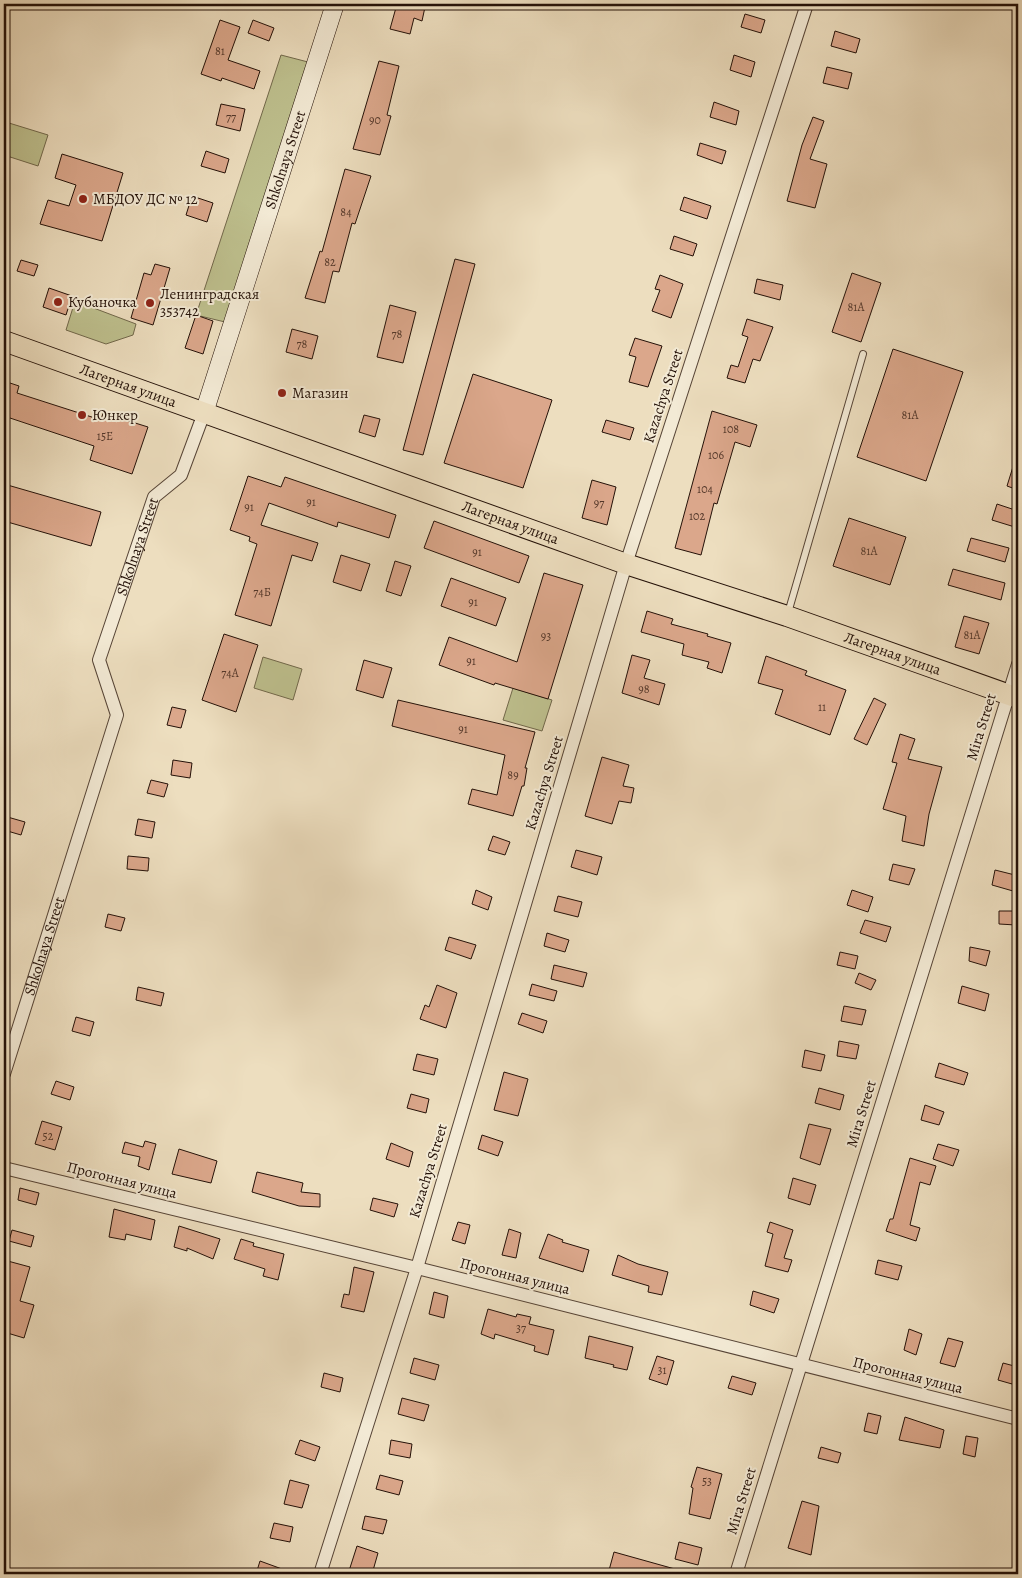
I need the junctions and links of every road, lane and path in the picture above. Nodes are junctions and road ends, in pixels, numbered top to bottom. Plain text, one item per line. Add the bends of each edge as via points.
1 (335, 4) edge
2 (807, 4) edge
3 (4, 341) edge
4 (863, 354) dead end
5 (204, 413) junction
6 (626, 564) junction
7 (787, 616) junction
8 (1018, 664) edge
9 (1013, 696) edge
10 (4, 1074) edge
11 (4, 1168) edge
12 (417, 1268) junction
13 (800, 1365) junction
14 (1018, 1419) edge
15 (320, 1574) edge
16 (736, 1574) edge

1 - 5 street, Shkolnaya Street
2 - 6 street, Kazachya Street
3 - 5 main road, Лагерная улица
4 - 7 lane
5 - 6 main road, Лагерная улица
5 - 10 street, Shkolnaya Street via 181,475 154,496 99,660 117,715
6 - 7 main road, Лагерная улица
6 - 12 street, Kazachya Street
7 - 9 main road, Лагерная улица
8 - 9 street, Mira Street
9 - 13 street, Mira Street
11 - 12 street, Прогонная улица
12 - 13 street, Прогонная улица
12 - 15 street, Kazachya Street
13 - 14 street, Прогонная улица
13 - 16 street, Mira Street

